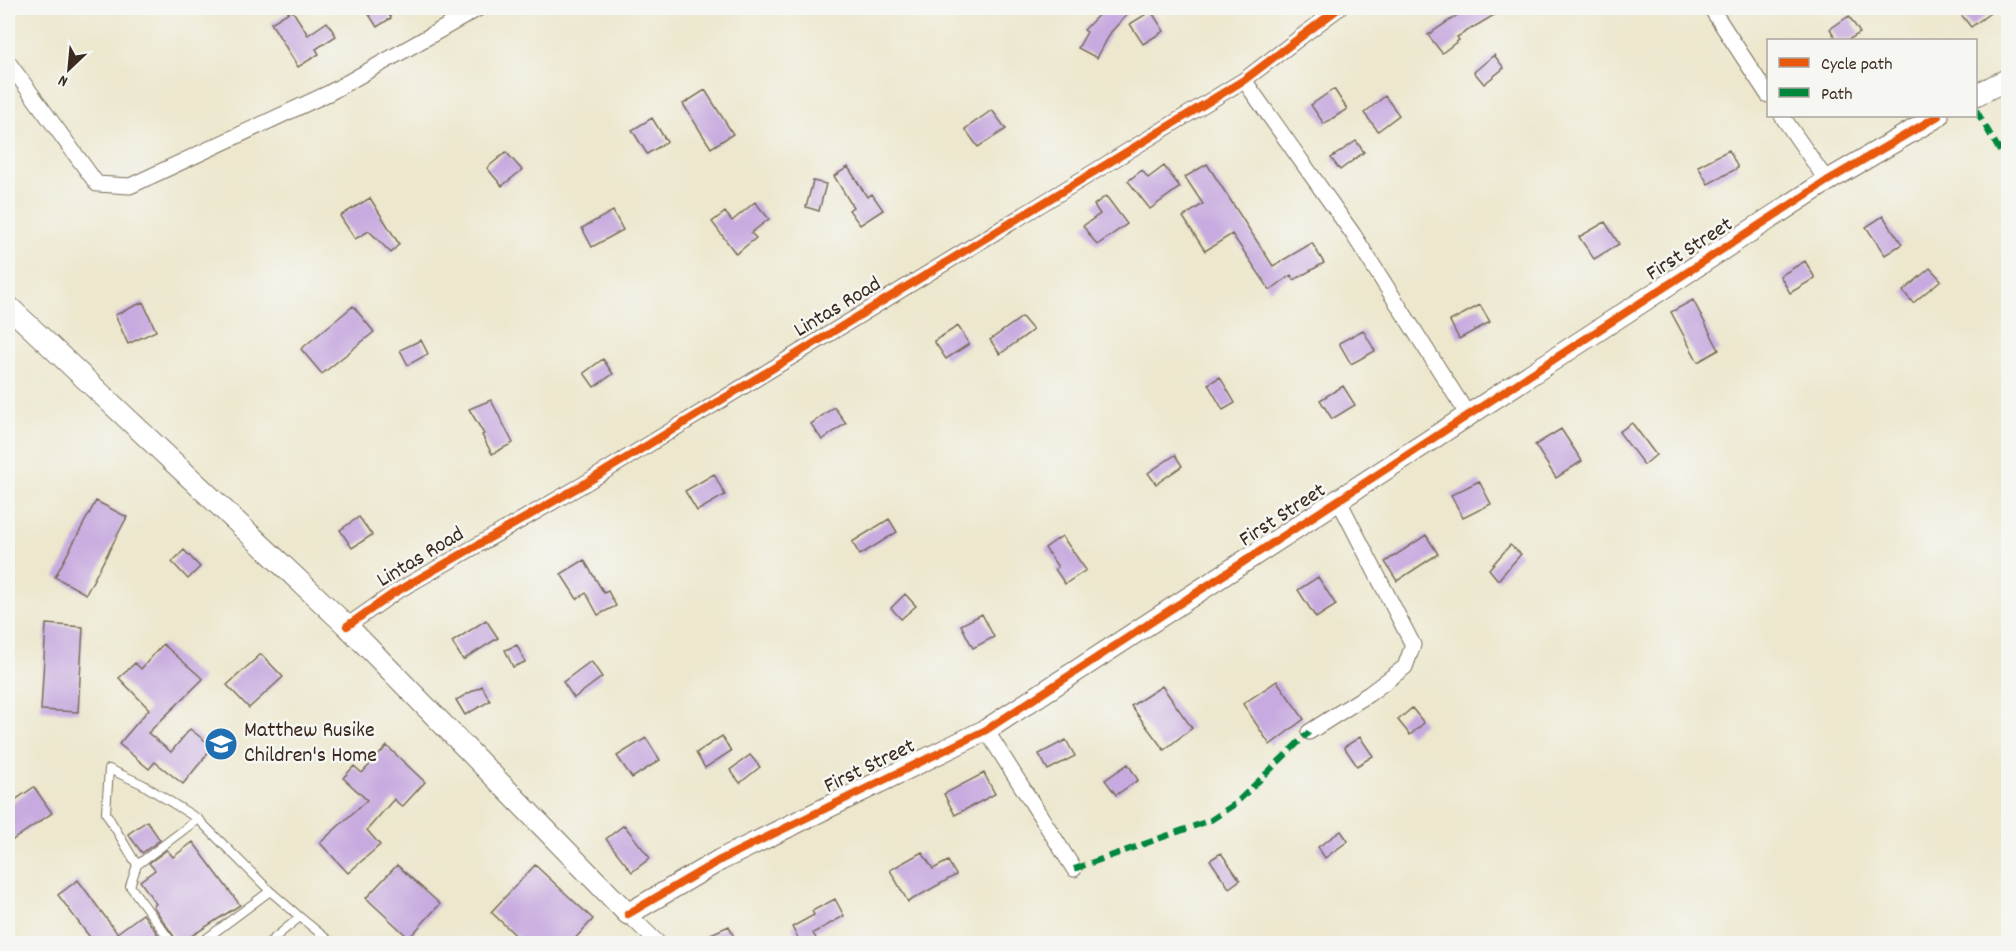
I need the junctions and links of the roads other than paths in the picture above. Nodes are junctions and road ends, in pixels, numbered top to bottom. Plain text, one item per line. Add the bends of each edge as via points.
1 (479, 8) edge
2 (1339, 8) edge
3 (1711, 8) edge
4 (8, 62) edge
5 (2008, 79) edge
6 (1244, 80) junction
7 (1767, 93) edge
8 (1977, 94) edge
9 (1783, 117) edge
10 (1936, 117) edge
11 (1827, 181) junction
12 (8, 306) edge
13 (1468, 415) junction
14 (1339, 501) junction
15 (347, 626) junction
16 (986, 730) junction
17 (1309, 732) dead end
18 (198, 819) junction
19 (137, 865) junction
20 (1074, 869) dead end
21 (270, 891) junction
22 (628, 914) junction
23 (300, 917) junction
24 (173, 944) edge
25 (199, 944) edge
26 (267, 944) edge
27 (333, 944) edge
28 (659, 944) edge

1 - 4 street via 329,93 130,186 97,184
2 - 6 street, Lintas Road
3 - 7 street
5 - 8 street
6 - 13 street via 1353,234
6 - 15 street, Lintas Road via 594,478 394,593
9 - 11 street
10 - 11 street, First Street
11 - 13 street, First Street
12 - 15 street
13 - 14 street, First Street
14 - 16 street, First Street
14 - 17 street via 1413,645 1405,668
15 - 22 street
16 - 20 street
16 - 22 street, First Street via 720,860
18 - 19 lane
18 - 19 lane via 142,784 109,769 106,813
18 - 21 lane
19 - 24 lane via 130,886
21 - 23 lane
21 - 25 lane
22 - 28 street
23 - 26 lane
23 - 27 lane

